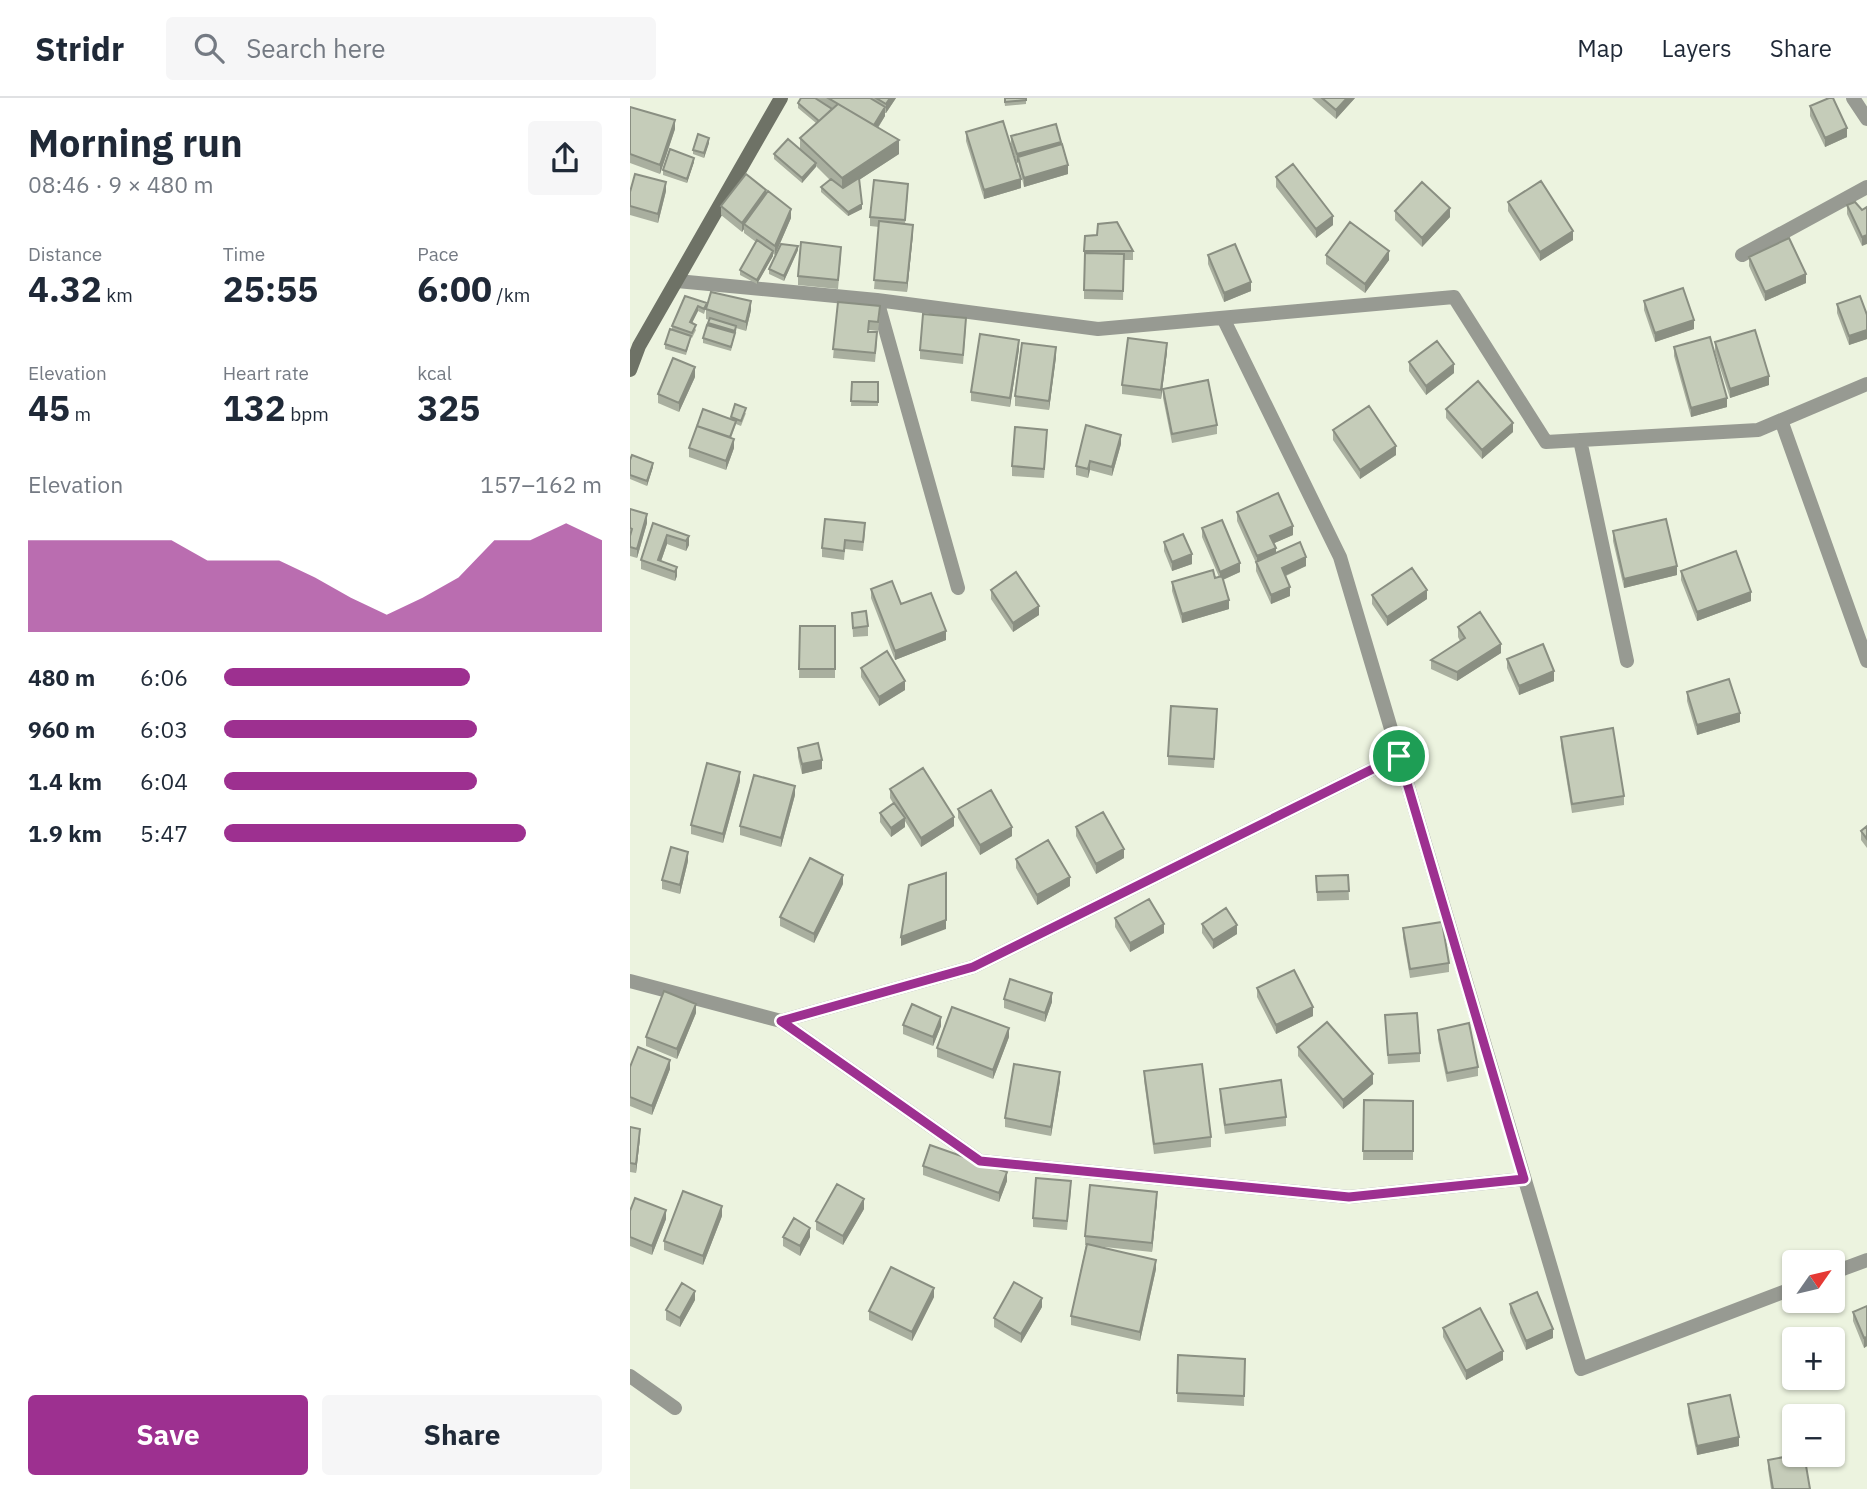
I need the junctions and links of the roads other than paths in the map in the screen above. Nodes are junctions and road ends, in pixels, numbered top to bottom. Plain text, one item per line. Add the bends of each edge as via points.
1 (781, 98) edge
2 (1853, 98) edge
3 (1867, 119) edge
4 (1867, 187) edge
5 (1742, 255) dead end
6 (677, 281) junction
7 (877, 300) junction
8 (1223, 318) junction
9 (630, 370) edge
10 (1867, 384) edge
11 (1781, 420) junction
12 (1580, 440) junction
13 (958, 588) dead end
14 (1627, 661) dead end
15 (1867, 661) edge
16 (1399, 756) junction
17 (630, 981) edge
18 (781, 1021) junction
19 (1524, 1179) junction
20 (1867, 1260) edge
21 (1845, 1268) edge
22 (1782, 1293) edge
23 (630, 1376) edge
24 (675, 1408) dead end

1 - 6 main road
2 - 3 street
4 - 5 street
6 - 7 street
6 - 9 main road
7 - 8 street via 1098,329
7 - 13 street
8 - 12 street via 1454,297 1546,442
8 - 16 street via 1339,557
10 - 11 street
11 - 12 street via 1758,430
11 - 15 street
12 - 14 street
16 - 18 street via 973,967
16 - 19 street
17 - 18 street
18 - 19 street via 980,1161 1349,1197
19 - 22 street via 1581,1369
20 - 21 street
23 - 24 street

